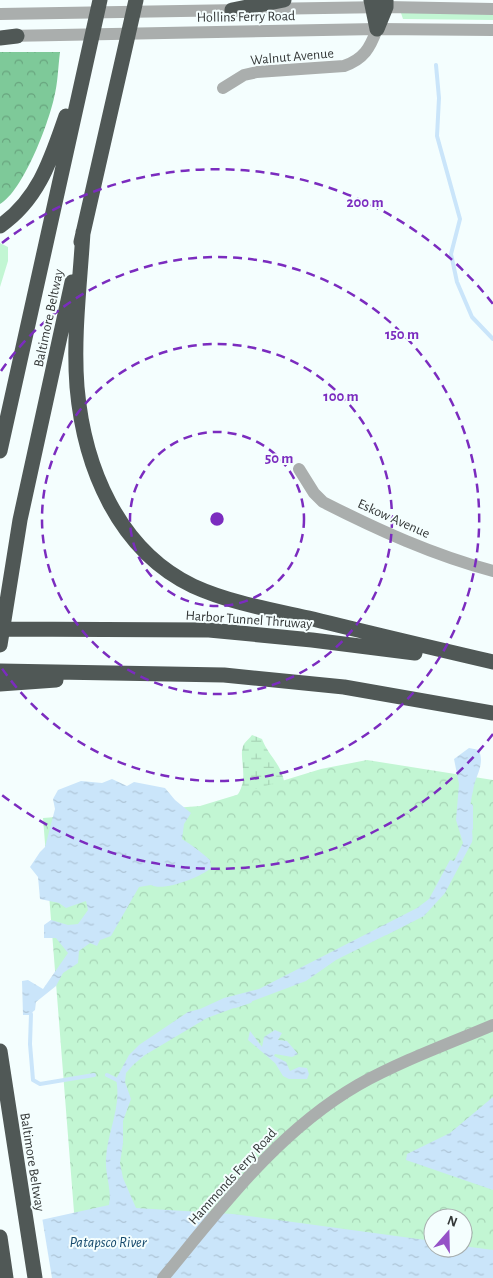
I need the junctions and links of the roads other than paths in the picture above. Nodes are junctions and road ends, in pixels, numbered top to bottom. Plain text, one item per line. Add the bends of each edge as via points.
1 (100, 0) edge
2 (136, 0) edge
3 (284, 0) edge
4 (379, 4) edge
5 (493, 9) edge
6 (232, 10) junction
7 (0, 14) edge
8 (377, 29) junction
9 (493, 30) edge
10 (18, 36) joint
11 (0, 37) edge
12 (87, 61) junction
13 (222, 88) dead end
14 (0, 226) edge
15 (83, 232) junction
16 (0, 451) edge
17 (299, 469) dead end
18 (493, 571) edge
19 (0, 629) edge
20 (0, 645) edge
21 (493, 662) edge
22 (0, 672) edge
23 (493, 672) edge
24 (36, 676) junction
25 (0, 684) edge
26 (493, 713) edge
27 (493, 1025) edge
28 (0, 1051) edge
29 (0, 1237) edge
30 (6, 1278) edge
31 (35, 1278) edge
32 (163, 1278) edge

1 - 12 highway, Baltimore Beltway
2 - 15 highway, Baltimore Beltway
3 - 6 highway
4 - 5 street, Hollins Ferry Road
4 - 6 street, Hollins Ferry Road
4 - 8 highway
6 - 7 street, Hollins Ferry Road
8 - 9 street, Hollins Ferry Road
8 - 10 street, Hollins Ferry Road
8 - 13 street, Walnut Avenue via 370,48 353,63 257,72 244,75
10 - 11 highway
12 - 14 highway via 38,187 23,208
12 - 16 highway, Baltimore Beltway
15 - 20 highway, Baltimore Beltway via 20,520
15 - 21 highway via 76,356 82,422 105,494 118,521 135,543 173,575 221,596
17 - 18 street, Eskow Avenue via 323,502 417,546
19 - 23 highway, Harbor Tunnel Thruway via 247,633 402,650
22 - 24 highway
24 - 25 highway
24 - 26 highway via 224,675 344,687
27 - 32 street, Hammonds Ferry Road via 389,1069 343,1095 285,1139 240,1185
28 - 31 highway, Baltimore Beltway
29 - 30 highway

